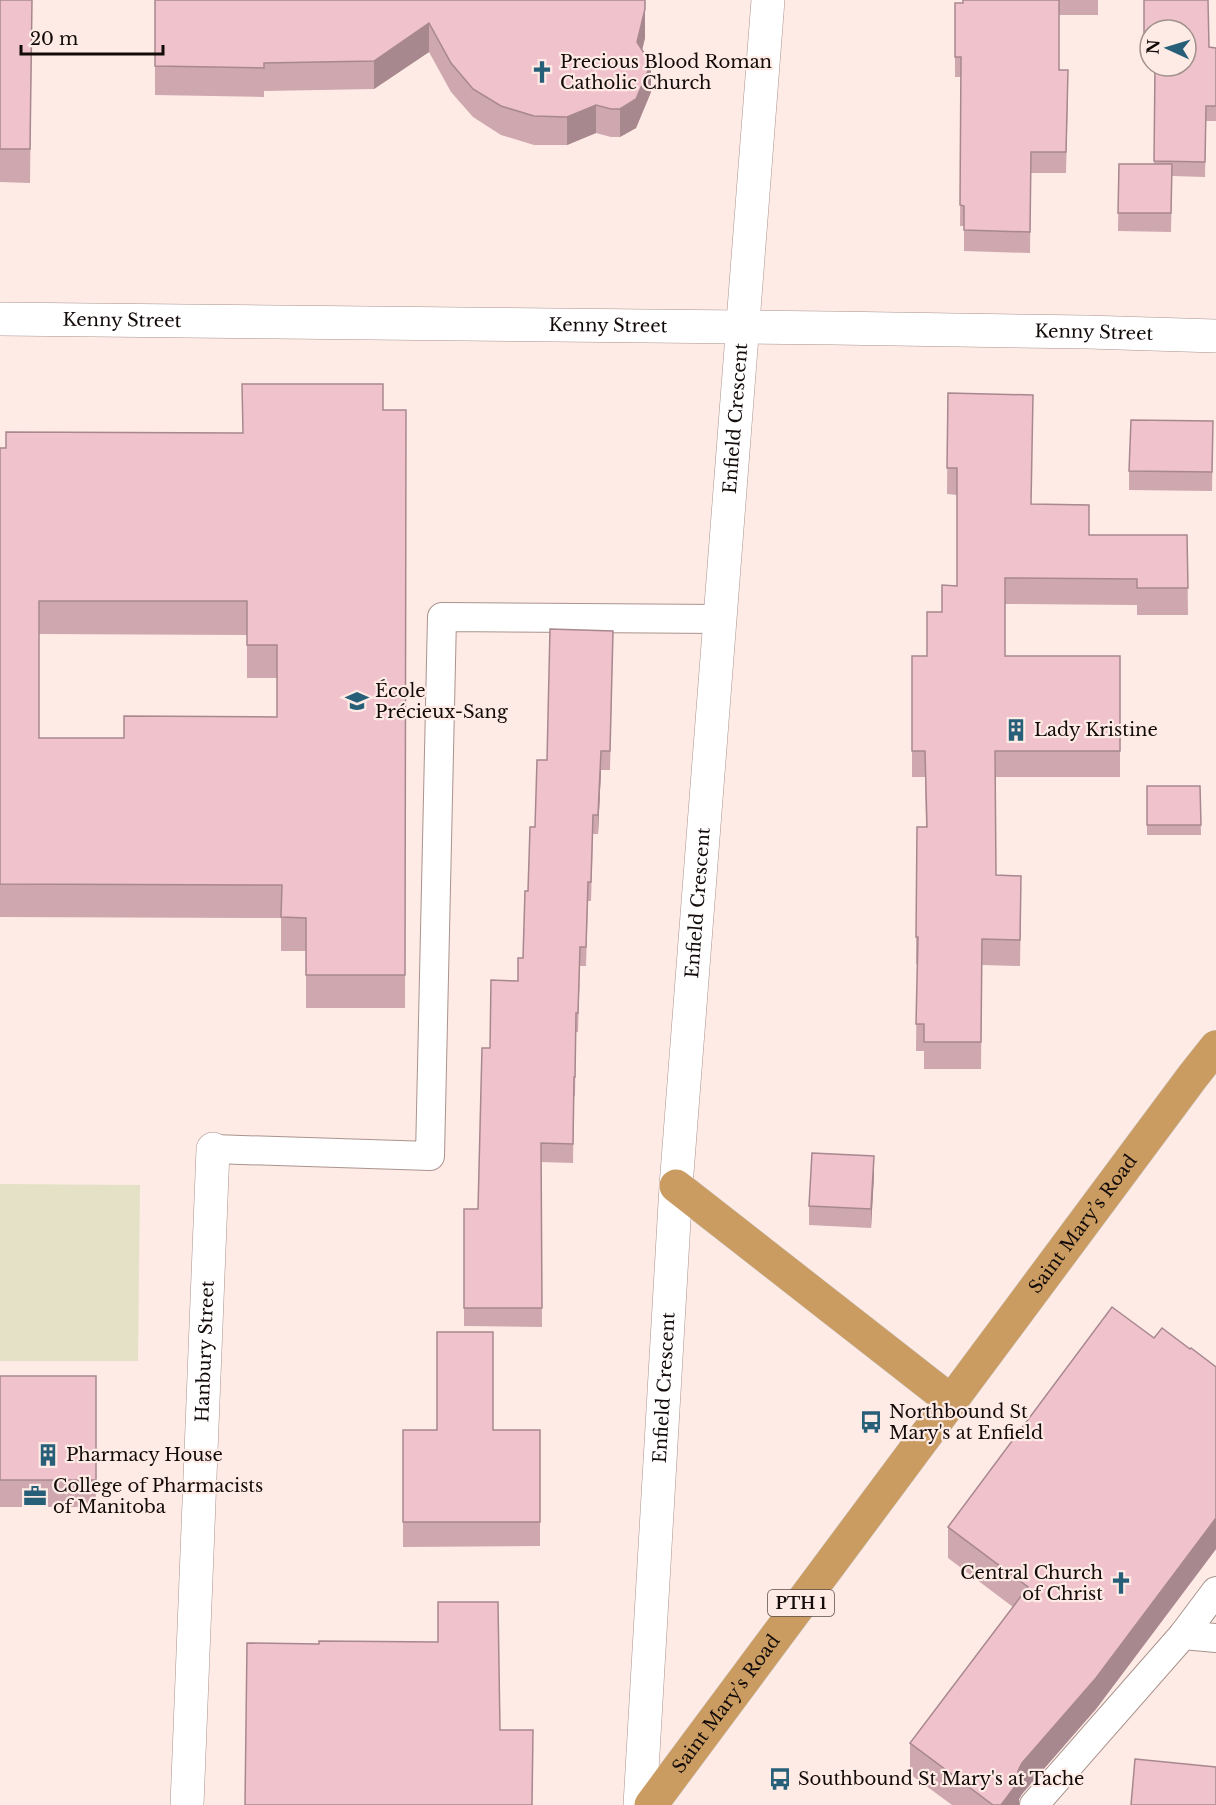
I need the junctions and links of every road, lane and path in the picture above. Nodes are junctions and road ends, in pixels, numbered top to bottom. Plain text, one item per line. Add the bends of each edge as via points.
1 (768, 0) edge
2 (0, 319) edge
3 (742, 327) junction
4 (1216, 336) edge
5 (720, 619) junction
6 (1216, 1047) edge
7 (213, 1149) joint
8 (676, 1186) junction
9 (951, 1401) junction
10 (1216, 1591) edge
11 (1183, 1635) junction
12 (1216, 1638) edge
13 (187, 1805) edge
14 (640, 1805) edge
15 (651, 1805) edge
16 (1034, 1805) edge

1 - 3 street, Enfield Crescent
2 - 3 street, Kenny Street
3 - 4 street, Kenny Street
3 - 5 street, Enfield Crescent
5 - 7 lane via 442,617 430,1156
5 - 8 street, Enfield Crescent
6 - 9 highway, Saint Mary’s Road / PTH 1
7 - 13 street, Hanbury Street
8 - 9 highway
8 - 14 street, Enfield Crescent
9 - 15 highway, Saint Mary's Road / PTH 1
10 - 11 lane
11 - 12 lane
11 - 16 lane

